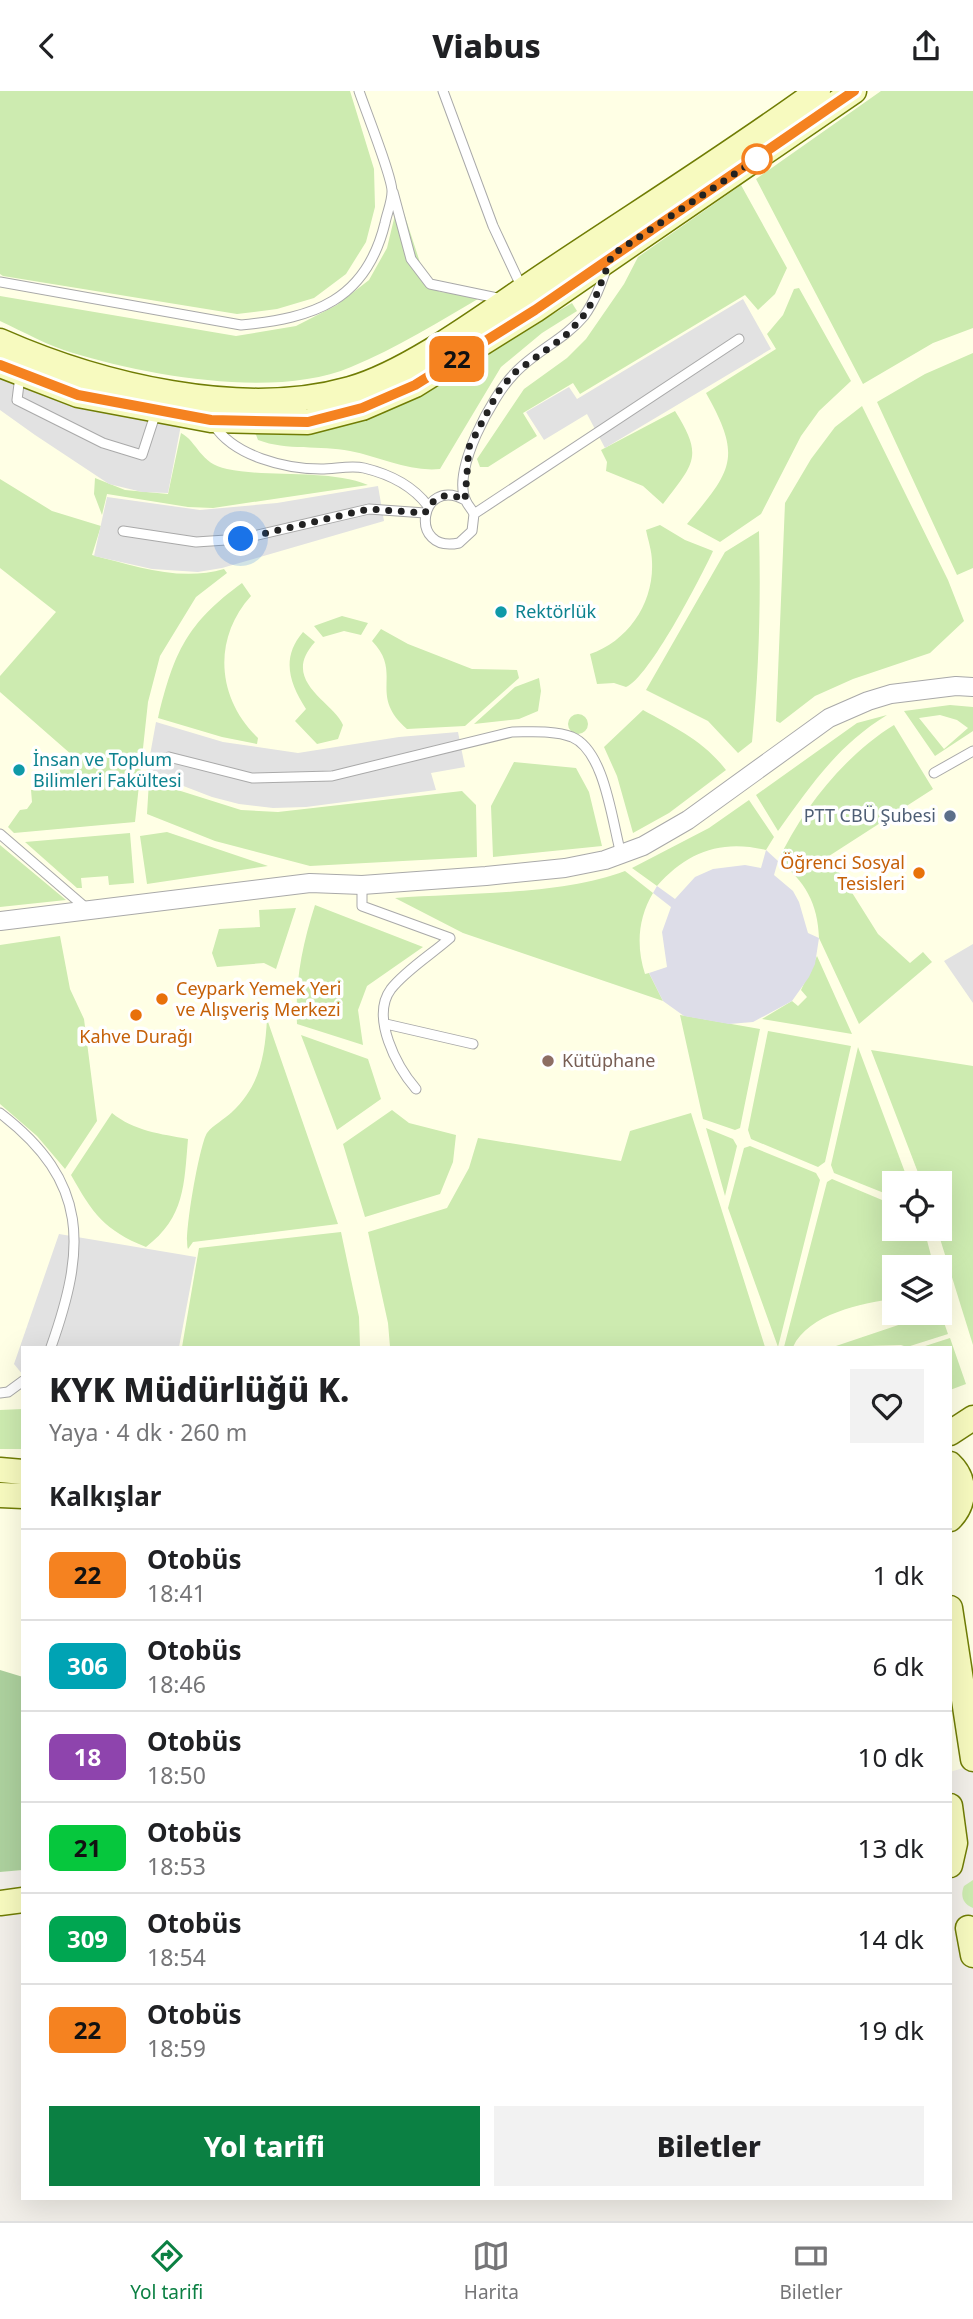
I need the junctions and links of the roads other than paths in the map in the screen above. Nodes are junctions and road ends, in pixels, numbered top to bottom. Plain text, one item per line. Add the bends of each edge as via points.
1 (359, 91) edge
2 (443, 91) edge
3 (818, 91) edge
4 (854, 91) edge
5 (393, 190) junction
6 (612, 255) junction
7 (0, 282) edge
8 (522, 300) junction
9 (739, 339) dead end
10 (0, 341) edge
11 (10, 370) edge
12 (156, 412) junction
13 (211, 420) junction
14 (465, 500) junction
15 (427, 510) junction
16 (474, 515) junction
17 (123, 531) dead end
18 (973, 687) edge
19 (973, 751) edge
20 (169, 757) dead end
21 (934, 773) dead end
22 (0, 834) edge
23 (621, 856) junction
24 (362, 884) junction
25 (89, 910) junction
26 (0, 921) edge
27 (386, 1024) junction
28 (473, 1044) dead end
29 (416, 1089) dead end
30 (0, 1113) edge
31 (51, 1346) edge
32 (21, 1382) edge
33 (0, 1393) edge
34 (973, 1418) edge
35 (952, 1432) edge
36 (952, 1467) edge
37 (0, 1470) edge
38 (21, 1472) edge
39 (973, 1474) edge
40 (0, 1495) edge
41 (21, 1496) edge
42 (955, 1511) edge
43 (952, 1621) edge
44 (973, 1759) edge
45 (952, 1821) edge
46 (973, 1856) edge
47 (952, 1857) edge
48 (952, 1866) edge
49 (21, 1900) edge
50 (0, 1903) edge
51 (960, 1924) edge
52 (973, 1955) edge

1 - 5 lane
2 - 8 lane
3 - 8 street
4 - 6 street
5 - 7 lane via 380,244 368,271 323,307 271,322 242,324
5 - 8 lane via 411,259 430,284 472,295
6 - 8 street
6 - 14 lane via 582,318 514,373 498,392 469,447
8 - 10 street via 352,389 304,398 215,397 152,389 60,366
8 - 13 street via 415,385 362,408 308,422
9 - 16 lane
11 - 12 street via 78,395
11 - 12 lane via 17,400 103,443 142,455
12 - 13 street
13 - 15 lane via 221,437 239,449 273,462 318,469 362,467 415,490
14 - 15 lane via 449,494 433,500
14 - 16 lane
15 - 16 lane via 430,536 451,545 472,531
15 - 17 lane via 369,509 241,539 196,542
18 - 23 street via 891,694 829,718 688,820
19 - 21 lane
20 - 23 lane via 252,778 332,776 512,732 572,737 591,751 599,769
22 - 25 lane
23 - 24 street via 565,868
24 - 25 street via 310,883
24 - 27 lane via 362,906 450,938 391,989 384,1006
25 - 26 street
27 - 28 lane
27 - 29 lane via 400,1070
30 - 31 lane via 30,1136 54,1169 72,1216 76,1262
32 - 33 lane
34 - 35 street
36 - 42 street via 961,1479
37 - 38 street
39 - 42 street via 965,1481
40 - 41 street
43 - 44 street
45 - 47 street
46 - 48 street
49 - 50 street
51 - 52 street

